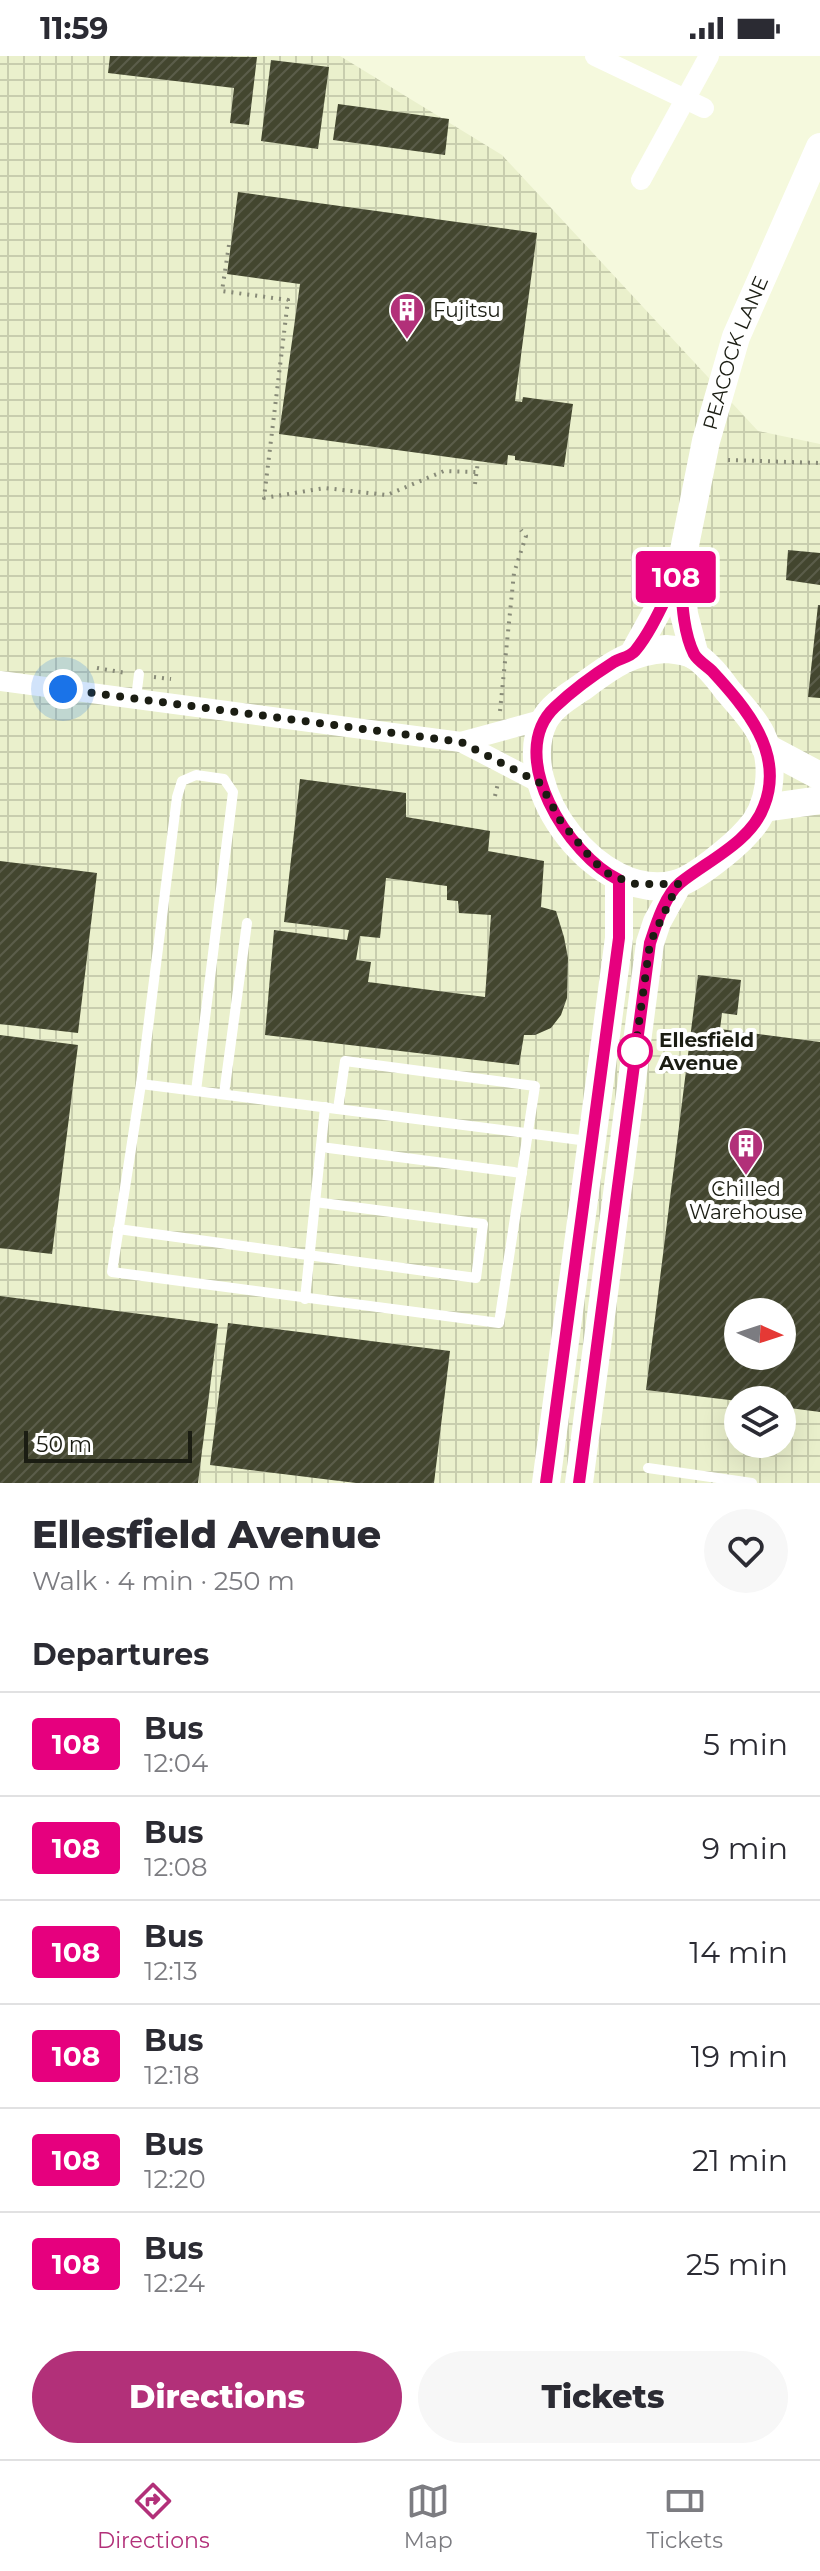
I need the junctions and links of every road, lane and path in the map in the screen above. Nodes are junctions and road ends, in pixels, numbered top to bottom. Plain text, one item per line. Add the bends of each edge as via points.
1 (709, 56) edge
2 (609, 59) edge
3 (695, 104) junction
4 (817, 163) edge
5 (641, 180) dead end
6 (229, 245) dead end
7 (717, 460) dead end
8 (478, 461) dead end
9 (820, 463) edge
10 (477, 472) junction
11 (475, 484) dead end
12 (521, 530) dead end
13 (680, 570) junction
14 (634, 653) junction
15 (695, 656) junction
16 (139, 674) dead end
17 (0, 681) edge
18 (136, 698) junction
19 (500, 712) dead end
20 (545, 719) junction
21 (461, 742) junction
22 (765, 747) junction
23 (820, 776) edge
24 (499, 781) dead end
25 (540, 783) junction
26 (495, 796) dead end
27 (820, 800) edge
28 (764, 808) junction
29 (619, 880) junction
30 (678, 884) junction
31 (247, 923) dead end
32 (141, 1084) junction
33 (196, 1091) junction
34 (224, 1094) junction
35 (325, 1107) junction
36 (338, 1109) junction
37 (528, 1134) junction
38 (590, 1142) junction
39 (321, 1147) junction
40 (522, 1173) junction
41 (315, 1202) junction
42 (118, 1229) junction
43 (310, 1255) junction
44 (305, 1299) junction
45 (648, 1468) dead end
46 (546, 1483) edge
47 (579, 1483) edge
48 (752, 1483) edge

1 - 3 street
2 - 3 street
3 - 5 street
4 - 13 street, PEACOCK LANE via 736,337 701,506
6 - 10 path via 222,291 288,300 264,498 325,488 387,495 444,471
7 - 9 path
8 - 10 path
10 - 11 path
12 - 19 path via 526,536 514,573
13 - 14 street, PEACOCK LANE
13 - 15 street, PEACOCK LANE
14 - 15 street via 666,649
14 - 20 street via 614,662
15 - 22 street via 751,718
16 - 18 lane
17 - 18 street
18 - 21 street
20 - 21 street
20 - 25 street via 535,762
21 - 25 street
22 - 23 street
22 - 28 street via 769,765
24 - 26 path
25 - 29 street via 560,820 593,861
27 - 28 street
28 - 30 street via 749,831
29 - 30 street via 648,886
29 - 38 street via 619,938
30 - 47 street via 650,943
31 - 34 lane
32 - 33 lane
32 - 33 lane via 177,797 182,781 217,777 233,792
32 - 42 lane
33 - 34 lane
34 - 35 lane
35 - 36 lane
35 - 39 lane
36 - 37 lane
36 - 37 lane via 345,1061 535,1086
37 - 38 lane
37 - 40 lane
38 - 46 street
39 - 40 lane
39 - 41 lane
40 - 44 lane via 499,1323
41 - 43 lane
41 - 43 lane via 483,1224 476,1278
42 - 43 lane
42 - 44 lane via 112,1272
43 - 44 lane
45 - 48 lane

